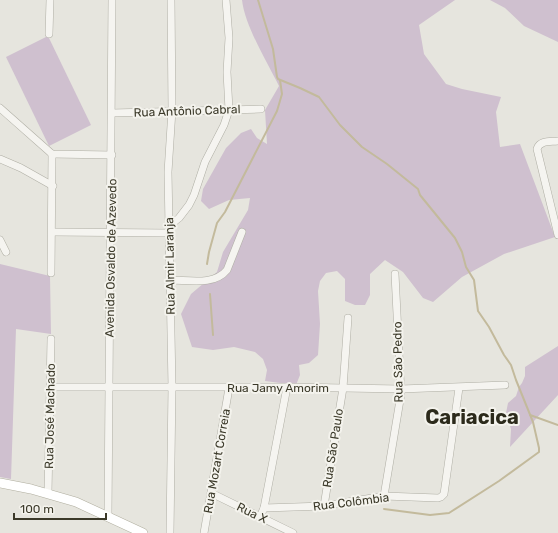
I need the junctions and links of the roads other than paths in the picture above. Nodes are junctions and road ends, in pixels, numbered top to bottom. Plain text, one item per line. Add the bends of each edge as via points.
1 (50, 0) edge
2 (112, 0) edge
3 (171, 0) edge
4 (226, 0) edge
5 (49, 34) dead end
6 (0, 108) edge
7 (261, 109) dead end
8 (172, 110) junction
9 (229, 110) junction
10 (112, 113) junction
11 (558, 141) edge
12 (52, 154) junction
13 (112, 154) junction
14 (0, 159) edge
15 (53, 186) junction
16 (169, 229) junction
17 (52, 232) junction
18 (112, 232) junction
19 (242, 232) dead end
20 (558, 235) edge
21 (0, 240) edge
22 (6, 252) dead end
23 (51, 273) dead end
24 (395, 274) dead end
25 (170, 280) junction
26 (348, 318) dead end
27 (51, 339) dead end
28 (505, 385) dead end
29 (50, 387) junction
30 (110, 387) junction
31 (172, 387) junction
32 (230, 388) junction
33 (287, 388) junction
34 (343, 388) junction
35 (459, 388) junction
36 (401, 389) junction
37 (0, 483) edge
38 (48, 493) junction
39 (211, 493) junction
40 (384, 496) junction
41 (324, 506) junction
42 (264, 508) junction
43 (108, 516) junction
44 (260, 517) junction
45 (143, 533) edge
46 (170, 533) edge
47 (204, 533) edge
48 (293, 533) edge

1 - 5 street
2 - 10 street, Avenida Osvaldo de Azevedo
3 - 8 street, Rua Almir Laranja
4 - 9 street
6 - 12 street
7 - 9 street, Rua Antônio Cabral
8 - 9 street, Rua Antônio Cabral
8 - 10 street, Rua Antônio Cabral
8 - 16 street, Rua Almir Laranja via 168,172
9 - 16 street via 189,205
10 - 13 street, Avenida Osvaldo de Azevedo
11 - 20 street via 543,142 537,149
12 - 13 street
12 - 15 street
13 - 18 street, Avenida Osvaldo de Azevedo
14 - 15 street
15 - 17 street
16 - 18 street
16 - 25 street, Rua Almir Laranja
17 - 18 street
17 - 23 street
18 - 30 street, Avenida Osvaldo de Azevedo
19 - 25 street via 227,270 219,278 207,281
21 - 22 street
24 - 36 street, Rua São Pedro
25 - 31 street, Rua Almir Laranja
26 - 34 street, Rua São Paulo
27 - 29 street, Rua José Machado
28 - 35 street, Rua Jamy Amorim
29 - 30 street, Rua Jamy Amorim
29 - 38 street, Rua José Machado
30 - 31 street, Rua Jamy Amorim
30 - 43 street, Avenida Osvaldo de Azevedo
31 - 32 street, Rua Jamy Amorim
31 - 46 street, Rua Almir Laranja
32 - 33 street, Rua Jamy Amorim
32 - 39 street, Rua Mozart Correia
33 - 34 street, Rua Jamy Amorim
33 - 42 street
34 - 36 street, Rua Jamy Amorim
34 - 41 street, Rua São Paulo
35 - 36 street, Rua Jamy Amorim
35 - 40 street, Rua Colômbia via 444,494 438,498
36 - 40 street, Rua São Pedro
37 - 38 main road
38 - 43 main road
39 - 44 street, Rua X
39 - 47 street, Rua Mozart Correia
40 - 41 street, Rua Colômbia
41 - 42 street, Rua Colômbia
42 - 44 street
43 - 45 main road
44 - 48 street, Rua X

